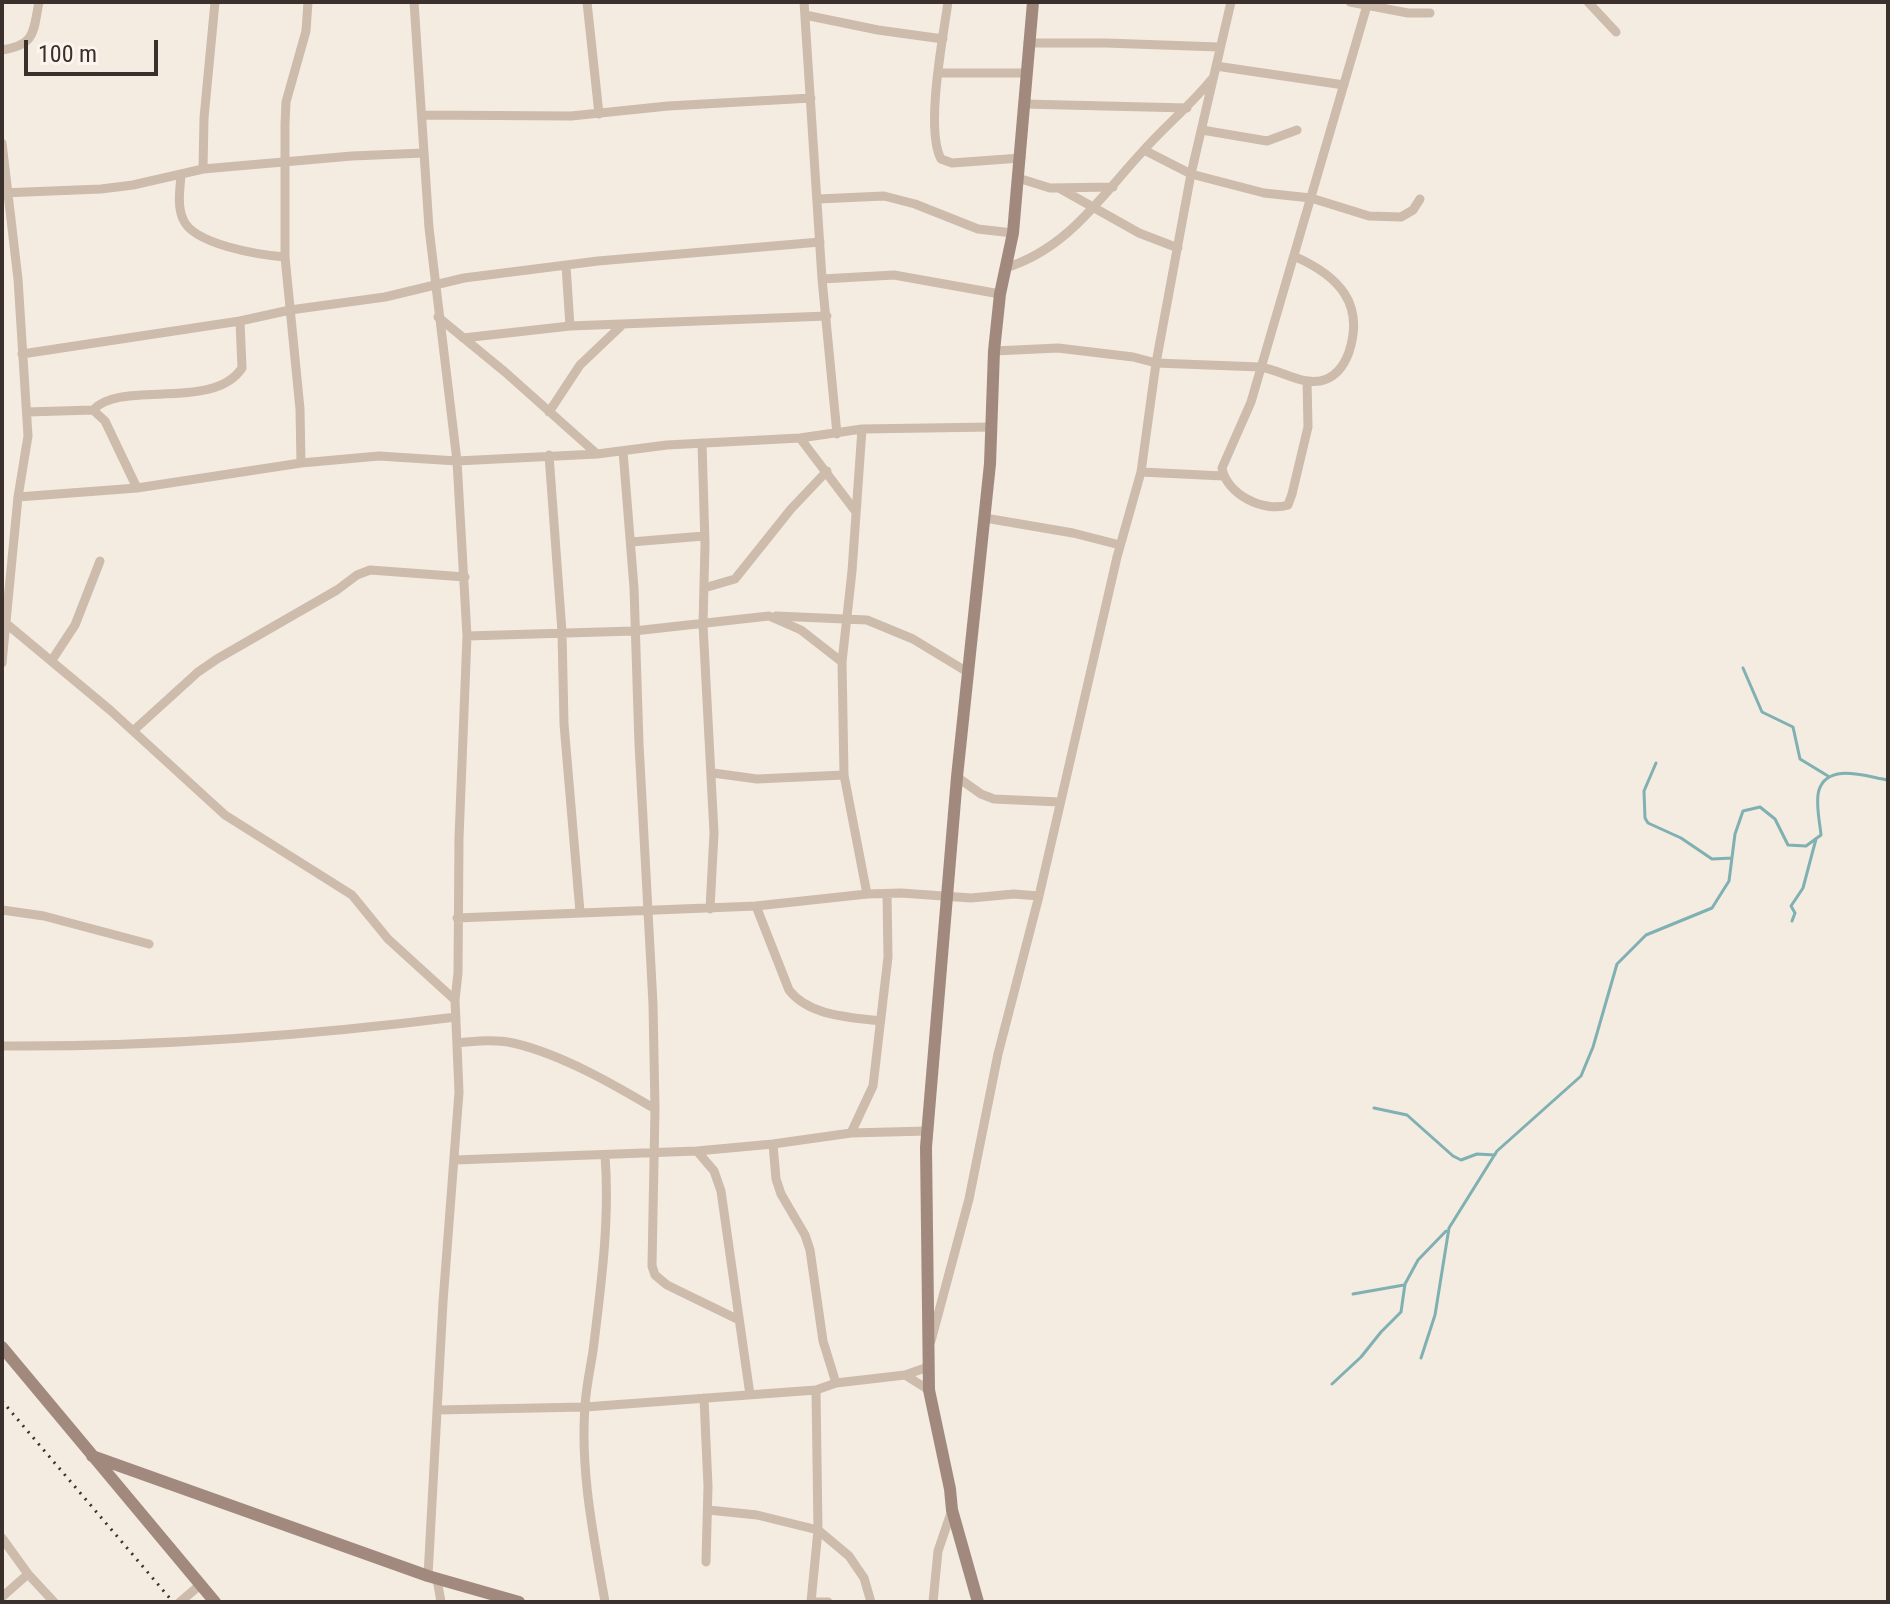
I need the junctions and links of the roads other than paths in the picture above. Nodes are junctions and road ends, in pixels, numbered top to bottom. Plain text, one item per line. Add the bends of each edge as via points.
1 (39, 2) edge
2 (215, 2) edge
3 (308, 2) edge
4 (414, 2) edge
5 (587, 2) edge
6 (804, 2) edge
7 (948, 2) edge
8 (1033, 2) edge
9 (1231, 2) edge
10 (1350, 2) edge
11 (1588, 2) edge
12 (1368, 4) edge
13 (1430, 13) dead end
14 (805, 15) junction
15 (1616, 32) dead end
16 (943, 39) junction
17 (1028, 43) junction
18 (1219, 47) junction
19 (2, 50) edge
20 (1216, 66) junction
21 (938, 73) junction
22 (1027, 73) junction
23 (1213, 78) junction
24 (1344, 85) junction
25 (811, 98) junction
26 (1024, 104) junction
27 (1187, 108) junction
28 (599, 114) junction
29 (422, 115) junction
30 (1202, 130) junction
31 (1297, 130) dead end
32 (2, 143) edge
33 (1144, 150) junction
34 (424, 153) junction
35 (1021, 158) junction
36 (287, 161) junction
37 (203, 169) junction
38 (1191, 174) junction
39 (181, 175) junction
40 (1018, 178) junction
41 (1113, 187) junction
42 (1059, 188) junction
43 (5, 193) edge
44 (1311, 198) junction
45 (818, 199) junction
46 (1420, 199) dead end
47 (1093, 210) junction
48 (1013, 233) junction
49 (820, 242) junction
50 (1178, 248) junction
51 (285, 257) junction
52 (1296, 257) junction
53 (566, 266) junction
54 (1005, 268) junction
55 (822, 279) junction
56 (436, 284) junction
57 (1000, 294) junction
58 (290, 310) junction
59 (827, 316) junction
60 (438, 317) junction
61 (240, 321) junction
62 (570, 326) junction
63 (621, 326) junction
64 (463, 338) junction
65 (994, 351) junction
66 (22, 354) junction
67 (1156, 363) junction
68 (1260, 367) junction
69 (1307, 381) junction
70 (93, 410) junction
71 (27, 412) junction
72 (549, 412) junction
73 (992, 427) junction
74 (862, 429) junction
75 (837, 434) junction
76 (800, 438) junction
77 (702, 443) junction
78 (623, 451) junction
79 (597, 454) junction
80 (549, 455) junction
81 (457, 461) junction
82 (301, 463) junction
83 (827, 471) junction
84 (1141, 472) junction
85 (1223, 476) junction
86 (137, 488) junction
87 (18, 497) junction
88 (856, 512) junction
89 (985, 518) junction
90 (704, 536) junction
91 (631, 542) junction
92 (1120, 545) junction
93 (100, 561) dead end
94 (465, 577) junction
95 (704, 588) junction
96 (769, 616) junction
97 (845, 617) junction
98 (3, 622) edge
99 (703, 625) junction
100 (634, 631) junction
101 (562, 632) junction
102 (467, 636) junction
103 (52, 660) junction
104 (842, 662) junction
105 (2, 663) edge
106 (969, 673) junction
107 (133, 731) junction
108 (713, 773) junction
109 (844, 775) junction
110 (957, 777) junction
111 (1060, 802) junction
112 (867, 894) junction
113 (887, 894) junction
114 (1039, 896) junction
115 (946, 897) junction
116 (756, 906) junction
117 (710, 909) junction
118 (2, 910) edge
119 (648, 911) junction
120 (580, 912) junction
121 (457, 918) junction
122 (149, 944) dead end
123 (455, 1000) junction
124 (456, 1017) junction
125 (880, 1021) junction
126 (457, 1043) junction
127 (2, 1046) edge
128 (655, 1109) junction
129 (927, 1131) junction
130 (851, 1133) junction
131 (773, 1144) junction
132 (653, 1151) junction
133 (697, 1151) junction
134 (605, 1155) junction
135 (455, 1160) junction
136 (739, 1320) junction
137 (2, 1347) edge
138 (929, 1348) junction
139 (928, 1367) junction
140 (905, 1375) junction
141 (836, 1383) junction
142 (816, 1390) junction
143 (929, 1390) junction
144 (750, 1395) junction
145 (704, 1398) junction
146 (585, 1407) junction
147 (437, 1410) junction
148 (92, 1456) junction
149 (708, 1510) junction
150 (952, 1510) junction
151 (818, 1530) junction
152 (2, 1538) edge
153 (706, 1562) dead end
154 (28, 1574) junction
155 (432, 1577) junction
156 (200, 1585) junction
157 (2, 1597) edge
158 (54, 1602) edge
159 (180, 1602) edge
160 (215, 1602) edge
161 (441, 1602) edge
162 (519, 1602) edge
163 (605, 1602) edge
164 (811, 1602) edge
165 (828, 1602) edge
166 (871, 1602) edge
167 (933, 1602) edge
168 (978, 1602) edge

1 - 19 street via 28,43
2 - 37 street
3 - 36 street via 302,49 286,102
4 - 29 street
5 - 28 street
6 - 14 street
7 - 16 street
8 - 17 street
9 - 18 street
10 - 12 street
11 - 15 street
12 - 13 street
12 - 24 street
14 - 16 street
14 - 25 street
16 - 21 street
17 - 18 street
17 - 22 street
18 - 20 street
20 - 23 street
20 - 24 street
21 - 22 street
21 - 35 street via 935,132 941,159 952,163
22 - 26 street
23 - 27 street
23 - 30 street
24 - 44 street
25 - 28 street
25 - 45 street
26 - 27 street
26 - 35 street
27 - 33 street
28 - 29 street
29 - 34 street
30 - 31 street via 1267,141
30 - 38 street
32 - 43 street
33 - 38 street
33 - 41 street
34 - 36 street
34 - 56 street
35 - 40 street
36 - 37 street
36 - 51 street
37 - 39 street
38 - 44 street via 1264,193
38 - 50 street
39 - 43 street via 101,189
39 - 51 street via 180,208 191,230 256,255
40 - 42 street
40 - 48 street
41 - 42 street
41 - 47 street
42 - 47 street
43 - 66 street
44 - 46 street via 1379,218 1401,217
44 - 52 street
45 - 48 street via 884,196 978,229
45 - 49 street
47 - 50 street
47 - 54 street via 1038,256
48 - 54 street
49 - 53 street
49 - 55 street
50 - 67 street
51 - 58 street
52 - 68 street
52 - 69 street via 1330,275 1355,317 1345,362 1332,377
53 - 56 street
53 - 62 street
54 - 57 street
55 - 57 street via 894,275
55 - 59 street
56 - 58 street
56 - 60 street
57 - 65 street
58 - 61 street
58 - 82 street
59 - 63 street
59 - 75 street
60 - 64 street
60 - 81 street
61 - 66 street
61 - 70 street via 242,368 230,380 192,392 107,400
62 - 63 street
62 - 64 street
63 - 72 street via 580,365
64 - 72 street
65 - 67 street via 1058,348
65 - 73 street
66 - 71 street
67 - 68 street
67 - 84 street
68 - 69 street
68 - 85 street
69 - 85 street via 1308,427 1288,505 1264,506
70 - 71 street
70 - 86 street via 105,421
71 - 87 street
72 - 79 street
73 - 74 street
73 - 89 street
74 - 75 street
74 - 88 street
75 - 76 street
76 - 77 street
76 - 83 street
77 - 78 street
77 - 90 street
78 - 79 street
78 - 91 street
79 - 80 street
80 - 81 street
80 - 101 street
81 - 82 street via 379,456
81 - 94 street
82 - 86 street
83 - 88 street
83 - 95 street via 735,579
84 - 85 street
84 - 92 street
86 - 87 street
87 - 98 street
88 - 97 street
89 - 92 street
89 - 106 street
90 - 91 street
90 - 95 street
91 - 100 street
92 - 111 street
93 - 103 street via 75,625
94 - 102 street
94 - 107 street via 363,572 198,672
95 - 99 street
96 - 97 street
96 - 99 street
96 - 104 street via 801,630
97 - 104 street
97 - 106 street via 913,639
98 - 103 street
98 - 105 street
99 - 100 street
99 - 108 street
100 - 101 street
100 - 119 street
101 - 102 street
101 - 120 street
102 - 121 street
103 - 107 street
104 - 109 street
106 - 110 street
107 - 123 street via 225,815 352,895 388,939
108 - 109 street via 757,779
108 - 117 street
109 - 112 street
110 - 111 street via 987,797
110 - 115 street
111 - 114 street
112 - 113 street
112 - 116 street
113 - 115 street
113 - 125 street via 888,957
114 - 115 street
114 - 138 street
115 - 129 street
116 - 117 street
116 - 125 street via 797,1000
117 - 119 street
118 - 122 street
119 - 120 street
119 - 128 street
120 - 121 street
121 - 123 street
123 - 124 street
124 - 126 street
124 - 127 street via 242,1039
125 - 130 street via 873,1086
126 - 128 street via 515,1043 578,1068
126 - 135 street
128 - 132 street
129 - 130 street
129 - 138 street
130 - 131 street
131 - 133 street
131 - 141 street via 781,1194 810,1250 823,1341
132 - 133 street
132 - 134 street
132 - 136 street via 655,1275
133 - 136 street via 714,1171 721,1191
134 - 135 street
134 - 146 street via 603,1271
135 - 147 street
136 - 144 street
137 - 148 street
138 - 139 street
139 - 140 street
139 - 143 street
140 - 141 street
140 - 143 street
141 - 142 street
142 - 144 street
142 - 151 street
143 - 150 street
144 - 145 street
145 - 146 street
145 - 149 street
146 - 147 street
146 - 163 street via 588,1501
147 - 155 street
148 - 155 street
148 - 156 street
149 - 151 street via 749,1513
149 - 153 street
150 - 167 street via 938,1551
150 - 168 street
151 - 164 street
151 - 166 street via 849,1556 864,1578
152 - 154 street
154 - 157 street
154 - 158 street
155 - 161 street
155 - 162 street
156 - 159 street
156 - 160 street
164 - 165 street

